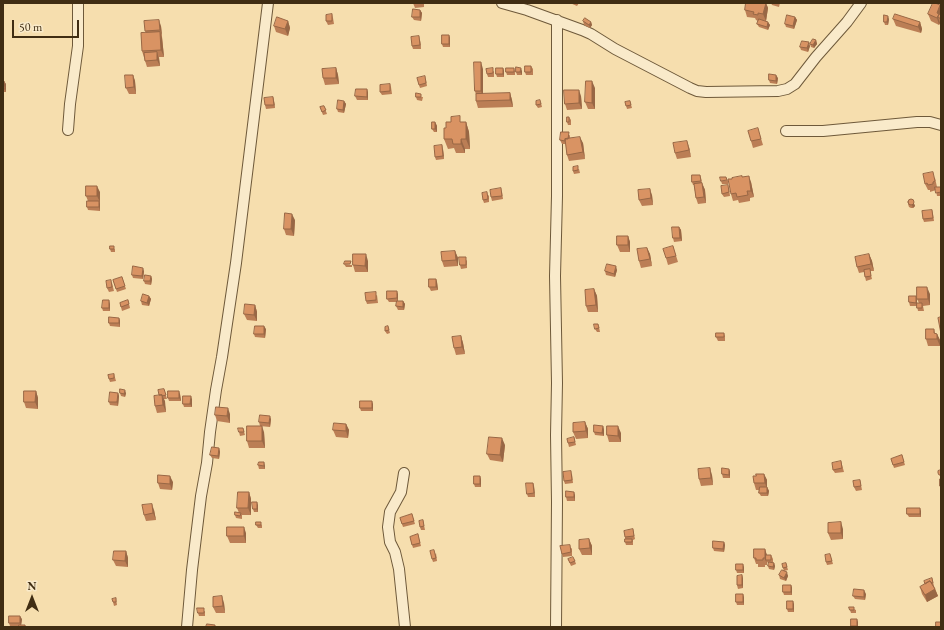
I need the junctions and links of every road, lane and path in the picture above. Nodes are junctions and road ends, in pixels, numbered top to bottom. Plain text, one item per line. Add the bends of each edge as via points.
1 (78, 3) edge
2 (268, 3) edge
3 (502, 3) edge
4 (861, 3) edge
5 (557, 20) junction
6 (941, 125) edge
7 (68, 130) dead end
8 (786, 131) dead end
9 (404, 473) dead end
10 (187, 627) edge
11 (405, 627) edge
12 (556, 627) edge

1 - 7 street via 78,46
2 - 10 street via 235,270 201,496
3 - 5 street
4 - 5 street via 795,84 787,90 778,91 697,91 591,34
5 - 12 street
6 - 8 street via 917,122 823,131
9 - 11 street via 401,492 390,512 388,527 399,569

